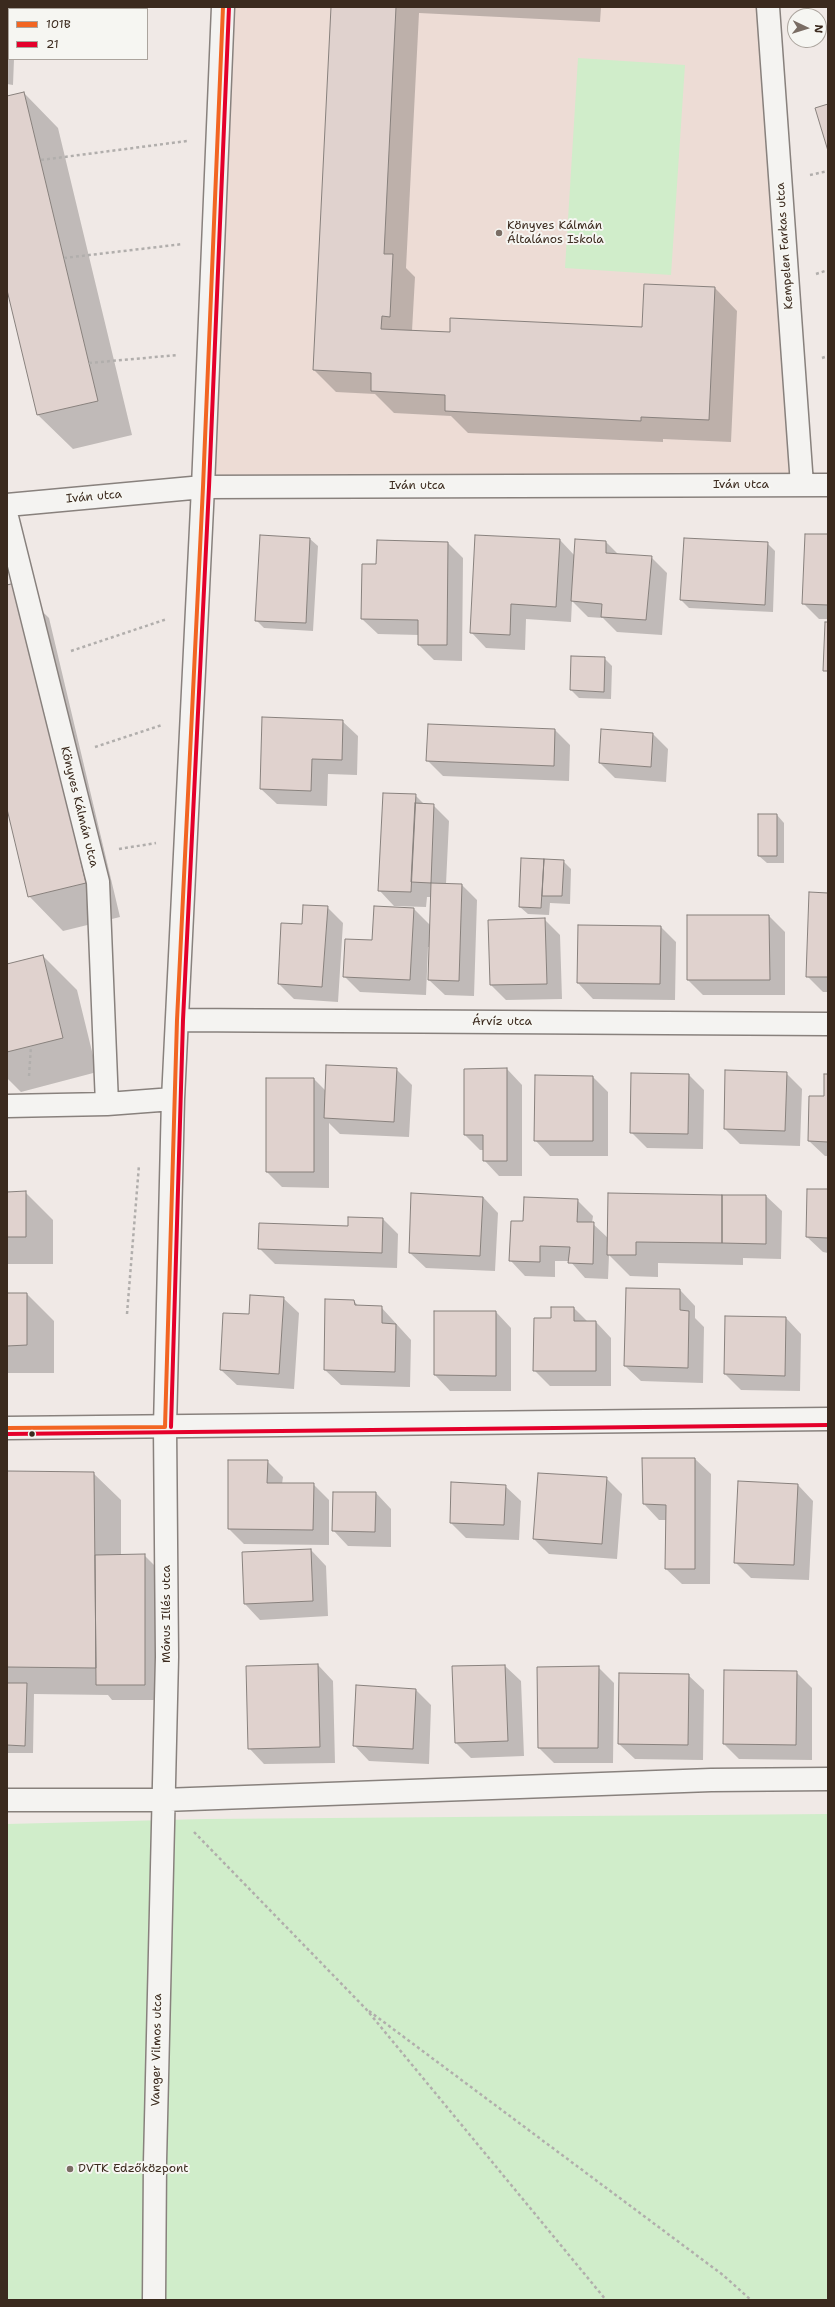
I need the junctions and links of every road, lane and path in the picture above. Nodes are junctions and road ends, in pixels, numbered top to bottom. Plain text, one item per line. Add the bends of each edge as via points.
1 (223, 7) edge
2 (768, 7) edge
3 (189, 141) dead end
4 (40, 160) dead end
5 (185, 243) dead end
6 (64, 258) dead end
7 (180, 355) dead end
8 (89, 363) dead end
9 (802, 485) junction
10 (828, 485) edge
11 (203, 487) junction
12 (7, 505) edge
13 (7, 517) edge
14 (168, 618) dead end
15 (43, 661) junction
16 (170, 722) dead end
17 (66, 757) junction
18 (162, 842) dead end
19 (90, 854) junction
20 (177, 1020) junction
21 (828, 1024) edge
22 (173, 1099) junction
23 (107, 1104) junction
24 (7, 1106) edge
25 (828, 1419) edge
26 (165, 1427) junction
27 (7, 1428) edge
28 (828, 1779) edge
29 (7, 1800) edge
30 (163, 1800) junction
31 (366, 2009) junction
32 (154, 2300) edge
33 (606, 2300) edge
34 (751, 2300) edge

1 - 11 street
2 - 9 street, Kempelen Farkas utca
3 - 4 path
5 - 6 path
7 - 8 path
9 - 10 street, Iván utca
9 - 11 street, Iván utca
11 - 12 street, Iván utca
11 - 20 street
13 - 15 street, Könyves Kálmán utca
14 - 15 path
15 - 17 street, Könyves Kálmán utca
16 - 17 path
17 - 19 street, Könyves Kálmán utca
18 - 19 path
19 - 23 street, Könyves Kálmán utca via 98,882
20 - 21 street, Árvíz utca
20 - 22 street
22 - 23 street
22 - 26 street
23 - 24 street
25 - 26 street
26 - 27 street
26 - 30 street, Mónus Illés utca via 168,1657
28 - 30 street via 703,1780
29 - 30 street
30 - 31 path
30 - 32 street, Vanger Vilmos utca
31 - 33 path
31 - 34 path via 723,2275

